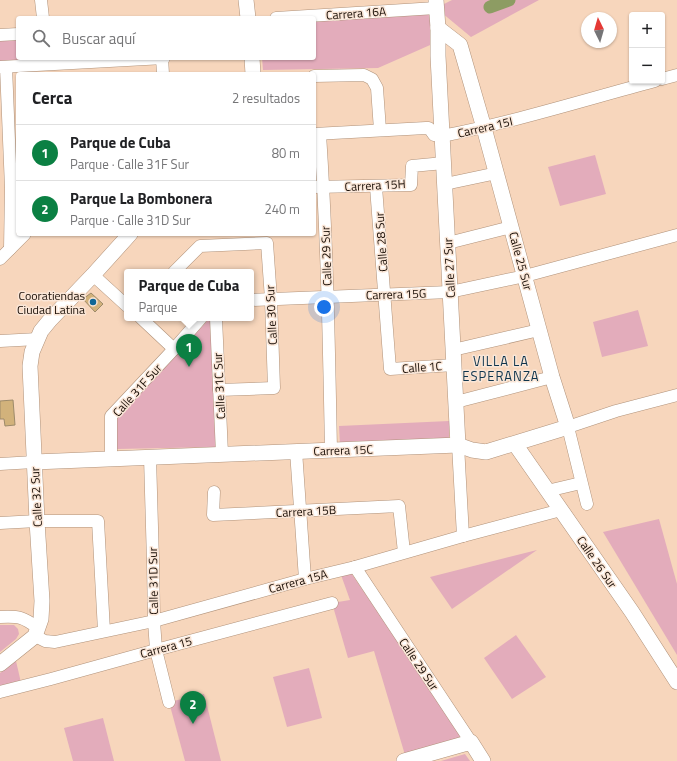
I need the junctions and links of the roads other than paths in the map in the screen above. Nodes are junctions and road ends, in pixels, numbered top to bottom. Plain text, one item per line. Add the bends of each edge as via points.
1 (41, 0) edge
2 (246, 0) edge
3 (436, 4) edge
4 (43, 16) edge
5 (248, 16) edge
6 (299, 16) edge
7 (438, 28) junction
8 (16, 34) edge
9 (0, 35) edge
10 (127, 60) edge
11 (163, 60) edge
12 (252, 60) edge
13 (3, 67) edge
14 (163, 72) edge
15 (253, 72) edge
16 (677, 75) edge
17 (316, 76) edge
18 (665, 78) edge
19 (645, 84) edge
20 (484, 128) junction
21 (9, 129) edge
22 (380, 130) junction
23 (317, 134) edge
24 (442, 136) junction
25 (444, 163) junction
26 (497, 173) junction
27 (445, 184) junction
28 (319, 187) edge
29 (376, 187) junction
30 (14, 188) edge
31 (5, 216) edge
32 (512, 227) junction
33 (677, 235) edge
34 (23, 236) edge
35 (128, 236) edge
36 (448, 244) junction
37 (10, 249) junction
38 (0, 259) edge
39 (177, 269) edge
40 (93, 275) junction
41 (525, 276) junction
42 (450, 292) junction
43 (385, 294) junction
44 (328, 297) junction
45 (271, 299) junction
46 (254, 300) edge
47 (124, 303) edge
48 (144, 321) edge
49 (198, 321) edge
50 (216, 321) edge
51 (540, 330) junction
52 (38, 339) junction
53 (0, 341) edge
54 (174, 349) junction
55 (453, 357) junction
56 (390, 369) joint
57 (552, 377) junction
58 (219, 390) junction
59 (677, 396) edge
60 (456, 402) junction
61 (568, 427) junction
62 (515, 444) junction
63 (458, 445) junction
64 (332, 450) junction
65 (296, 452) junction
66 (222, 454) junction
67 (150, 458) junction
68 (111, 459) junction
69 (34, 462) junction
70 (0, 464) edge
71 (581, 483) junction
72 (547, 491) junction
73 (214, 492) dead end
74 (587, 504) dead end
75 (561, 510) junction
76 (300, 511) junction
77 (37, 522) junction
78 (0, 523) edge
79 (463, 536) junction
80 (404, 552) junction
81 (355, 567) junction
82 (305, 579) junction
83 (332, 603) dead end
84 (0, 617) edge
85 (154, 621) junction
86 (104, 631) junction
87 (37, 632) junction
88 (156, 650) junction
89 (0, 664) edge
90 (677, 682) edge
91 (0, 692) edge
92 (169, 702) dead end
93 (471, 742) junction
94 (404, 761) edge
95 (483, 761) edge

1 - 4 street
2 - 5 street
3 - 6 street, Carrera 16A
3 - 7 street, Calle 27 Sur
7 - 20 street, Calle 25 Sur via 460,45
7 - 24 street, Calle 27 Sur
8 - 9 street
10 - 13 street
11 - 14 street
12 - 15 street
13 - 21 street
16 - 18 street
17 - 22 street via 364,75 372,79 377,88
19 - 20 street, Carrera 15I
20 - 24 street, Carrera 15I
20 - 26 street, Calle 25 Sur
21 - 30 street
22 - 23 street, Carrera 15I
22 - 24 street, Carrera 15I via 429,128 434,135
23 - 28 street, Calle 29 Sur
24 - 25 street, Calle 27 Sur
25 - 27 street, Calle 27 Sur
25 - 29 street, Carrera 15H via 412,166 411,185
26 - 27 street
26 - 32 street, Calle 25 Sur
27 - 36 street, Calle 27 Sur
28 - 29 street, Carrera 15H
28 - 44 street, Calle 29 Sur
29 - 43 street, Calle 28 Sur
30 - 31 street
31 - 37 street
32 - 36 street
32 - 41 street, Calle 25 Sur
33 - 41 street, Carrera 15G
34 - 37 street
35 - 40 street, Calle 32 Sur
36 - 42 street, Calle 27 Sur
37 - 38 street
39 - 45 street, Calle 30 Sur via 200,246 267,243
40 - 47 street
40 - 52 street, Calle 32 Sur via 50,320
41 - 42 street, Carrera 15G
41 - 51 street, Calle 25 Sur
42 - 43 street, Carrera 15G
42 - 55 street, Calle 27 Sur
43 - 44 street, Carrera 15G
43 - 56 street, Calle 28 Sur
44 - 45 street, Carrera 15G
44 - 64 street, Calle 29 Sur
45 - 46 street, Carrera 15G
45 - 58 street, Calle 30 Sur via 274,388
48 - 54 street
49 - 54 street, Calle 31F Sur
50 - 58 street, Calle 31C Sur
51 - 55 street, Calle 1C
51 - 57 street, Calle 25 Sur
52 - 53 street
52 - 69 street, Calle 32 Sur via 32,352 30,366
54 - 68 street, Calle 31F Sur via 111,416
55 - 56 street, Calle 1C
55 - 60 street, Calle 27 Sur
57 - 60 street
57 - 61 street, Calle 25 Sur
58 - 66 street, Calle 31C Sur
59 - 61 street, Carrera 15C via 616,411
60 - 63 street, Calle 27 Sur
61 - 62 street, Carrera 15C
61 - 71 street, Calle 25 Sur
62 - 63 street, Carrera 15C via 486,452
62 - 72 street, Calle 26 Sur
63 - 64 street, Carrera 15C
63 - 79 street, Calle 27 Sur
64 - 65 street, Carrera 15C
65 - 66 street, Carrera 15C
65 - 76 street
66 - 67 street, Carrera 15C
67 - 68 street, Carrera 15C
67 - 85 street, Calle 31D Sur
68 - 69 street, Carrera 15C
69 - 70 street, Carrera 15C
69 - 77 street, Calle 32 Sur
71 - 72 street
71 - 74 street, Calle 25 Sur
72 - 75 street, Calle 26 Sur
73 - 76 street, Carrera 15B via 213,515
75 - 79 street, Carrera 15A
75 - 90 street, Calle 26 Sur
76 - 80 street, Carrera 15B via 399,506
76 - 82 street
77 - 78 street
77 - 86 street via 98,521
77 - 87 street, Calle 32 Sur via 42,601
79 - 80 street, Carrera 15A
80 - 81 street, Carrera 15A
81 - 82 street, Carrera 15A
81 - 93 street, Calle 29 Sur
82 - 85 street, Carrera 15A
83 - 88 street, Carrera 15
84 - 87 street, Carrera 15A via 19,617 30,622
85 - 86 street, Carrera 15A
85 - 88 street, Calle 31D Sur
86 - 87 street, Carrera 15A via 55,642 46,641
87 - 89 street
88 - 91 street, Carrera 15
88 - 92 street, Calle 31D Sur
93 - 94 street
93 - 95 street, Calle 29 Sur

